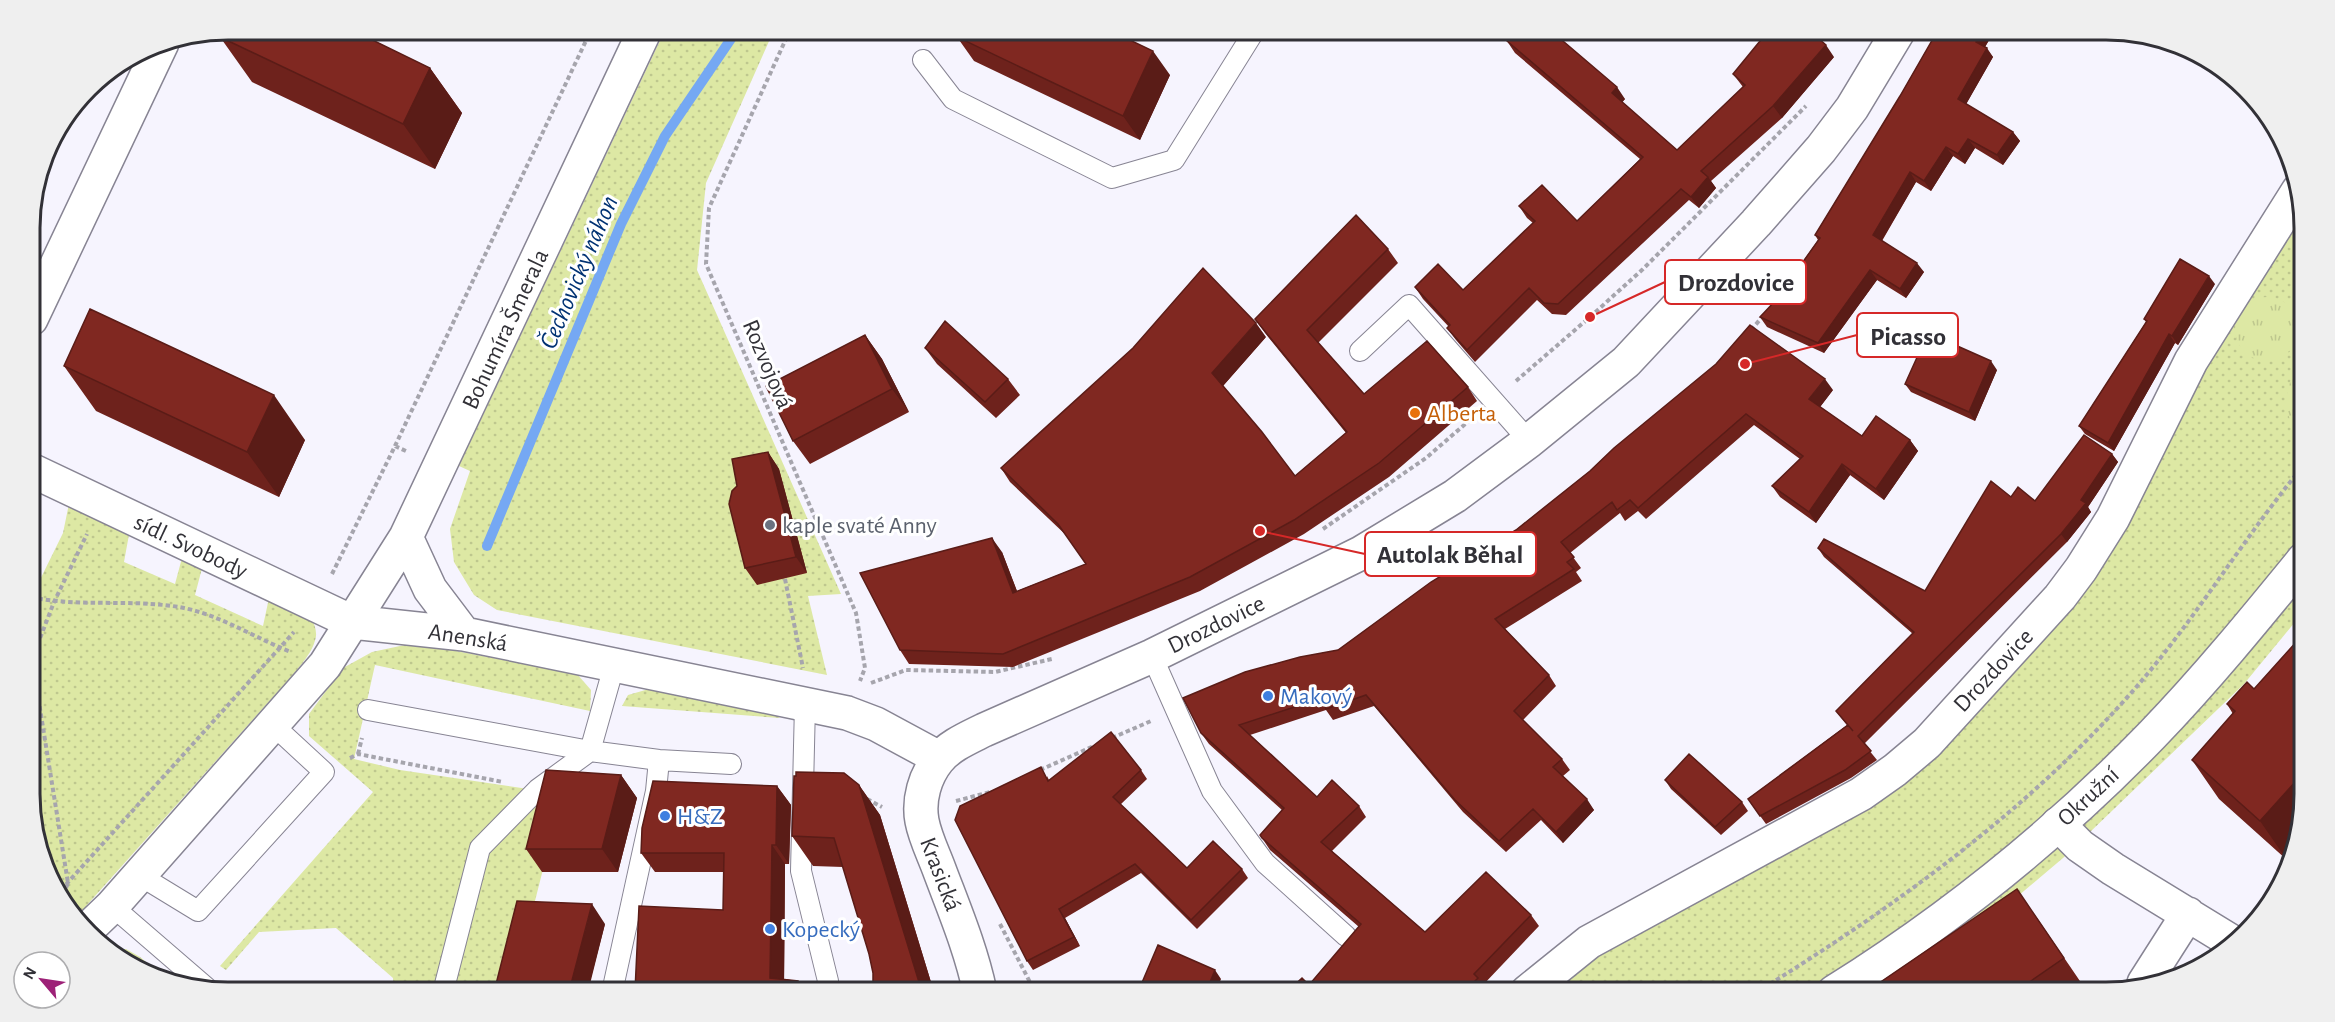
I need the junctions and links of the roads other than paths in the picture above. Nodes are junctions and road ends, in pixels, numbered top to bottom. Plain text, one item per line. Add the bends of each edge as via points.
1 (640, 41) edge
2 (1248, 41) edge
3 (1892, 41) edge
4 (156, 55) edge
5 (923, 60) dead end
6 (2292, 200) edge
7 (41, 298) edge
8 (1360, 351) dead end
9 (1529, 441) junction
10 (41, 475) edge
11 (406, 537) junction
12 (2294, 571) edge
13 (352, 622) junction
14 (464, 634) junction
15 (1152, 656) junction
16 (614, 666) junction
17 (805, 691) junction
18 (368, 710) dead end
19 (272, 724) junction
20 (590, 751) junction
21 (939, 758) junction
22 (660, 760) junction
23 (731, 764) dead end
24 (2058, 824) junction
25 (139, 875) junction
26 (2188, 914) junction
27 (101, 917) edge
28 (1346, 936) dead end
29 (2226, 938) edge
30 (2148, 977) edge
31 (192, 978) edge
32 (1540, 981) edge
33 (1850, 981) edge
34 (446, 982) edge
35 (614, 982) edge
36 (828, 982) edge
37 (977, 982) edge

1 - 11 street, Bohumíra Šmerala
2 - 5 lane via 1174,160 1112,178 952,99
3 - 9 street, Drozdovice via 1852,108 1748,232 1626,362
4 - 7 street
6 - 32 street, Drozdovice via 2191,360 2113,518 2081,569 1927,743 1861,794 1589,942
8 - 9 lane via 1409,305
9 - 15 street, Drozdovice via 1455,496 1370,547
10 - 13 street, sídl. Svobody
11 - 13 street, Bohumíra Šmerala
11 - 14 street via 430,589
12 - 24 street, Okružní via 2190,695
13 - 14 street, Anenská
13 - 19 street via 325,665
14 - 16 street, Anenská
15 - 21 street, Drozdovice via 984,730
15 - 28 lane via 1212,791 1265,863
16 - 17 street, Anenská
16 - 20 lane
17 - 21 street, Anenská
17 - 36 lane via 801,871
18 - 20 lane
19 - 25 street
19 - 25 lane via 324,772 198,911
20 - 22 lane
20 - 34 lane via 538,789 480,848
21 - 37 street, Krasická via 921,796 921,820
22 - 23 lane
22 - 35 lane
24 - 26 street via 2089,853
24 - 33 street, Okružní via 1964,901
25 - 27 street
26 - 29 street
26 - 30 street
27 - 31 lane

